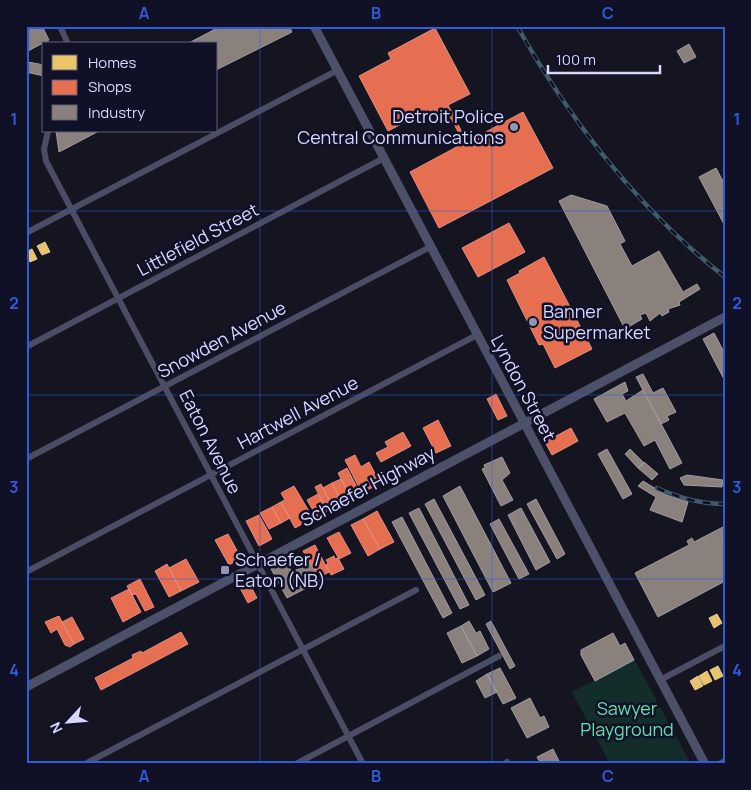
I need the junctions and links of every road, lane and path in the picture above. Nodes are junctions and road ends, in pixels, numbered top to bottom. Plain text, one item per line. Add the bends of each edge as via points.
1 (60, 26) edge
2 (314, 26) edge
3 (67, 42) edge
4 (338, 70) junction
5 (48, 132) edge
6 (384, 158) junction
7 (71, 209) junction
8 (26, 233) edge
9 (430, 247) junction
10 (118, 299) junction
11 (725, 317) edge
12 (477, 335) junction
13 (26, 347) edge
14 (164, 388) junction
15 (523, 423) junction
16 (26, 460) edge
17 (210, 476) junction
18 (256, 565) junction
19 (26, 572) edge
20 (416, 590) dead end
21 (725, 646) edge
22 (302, 651) junction
23 (499, 656) dead end
24 (660, 680) junction
25 (26, 687) edge
26 (348, 737) junction
27 (725, 761) edge
28 (85, 764) edge
29 (296, 764) edge
30 (363, 764) edge
31 (705, 764) edge
32 (719, 764) edge

1 - 3 street
2 - 4 street, Lyndon Street
4 - 6 street, Lyndon Street
4 - 7 street
5 - 7 street, Eaton Avenue via 44,149 46,161
6 - 9 street, Lyndon Street
6 - 10 street, Littlefield Street
7 - 8 street
7 - 10 street, Eaton Avenue
9 - 12 street, Lyndon Street
9 - 14 street, Snowden Avenue
10 - 13 street, Littlefield Street
10 - 14 street, Eaton Avenue
11 - 15 street, Schaefer Highway
12 - 15 street, Lyndon Street
12 - 17 street, Hartwell Avenue
14 - 16 street, Snowden Avenue
14 - 17 street, Eaton Avenue
15 - 18 street, Schaefer Highway
15 - 24 street, Lyndon Street
17 - 18 street, Eaton Avenue
17 - 19 street, Hartwell Avenue
18 - 22 street, Eaton Avenue
18 - 25 street, Schaefer Highway
20 - 22 street
21 - 24 street
22 - 26 street, Eaton Avenue
22 - 28 street
23 - 26 street
24 - 31 street, Lyndon Street
26 - 29 street
26 - 30 street, Eaton Avenue
27 - 32 street

